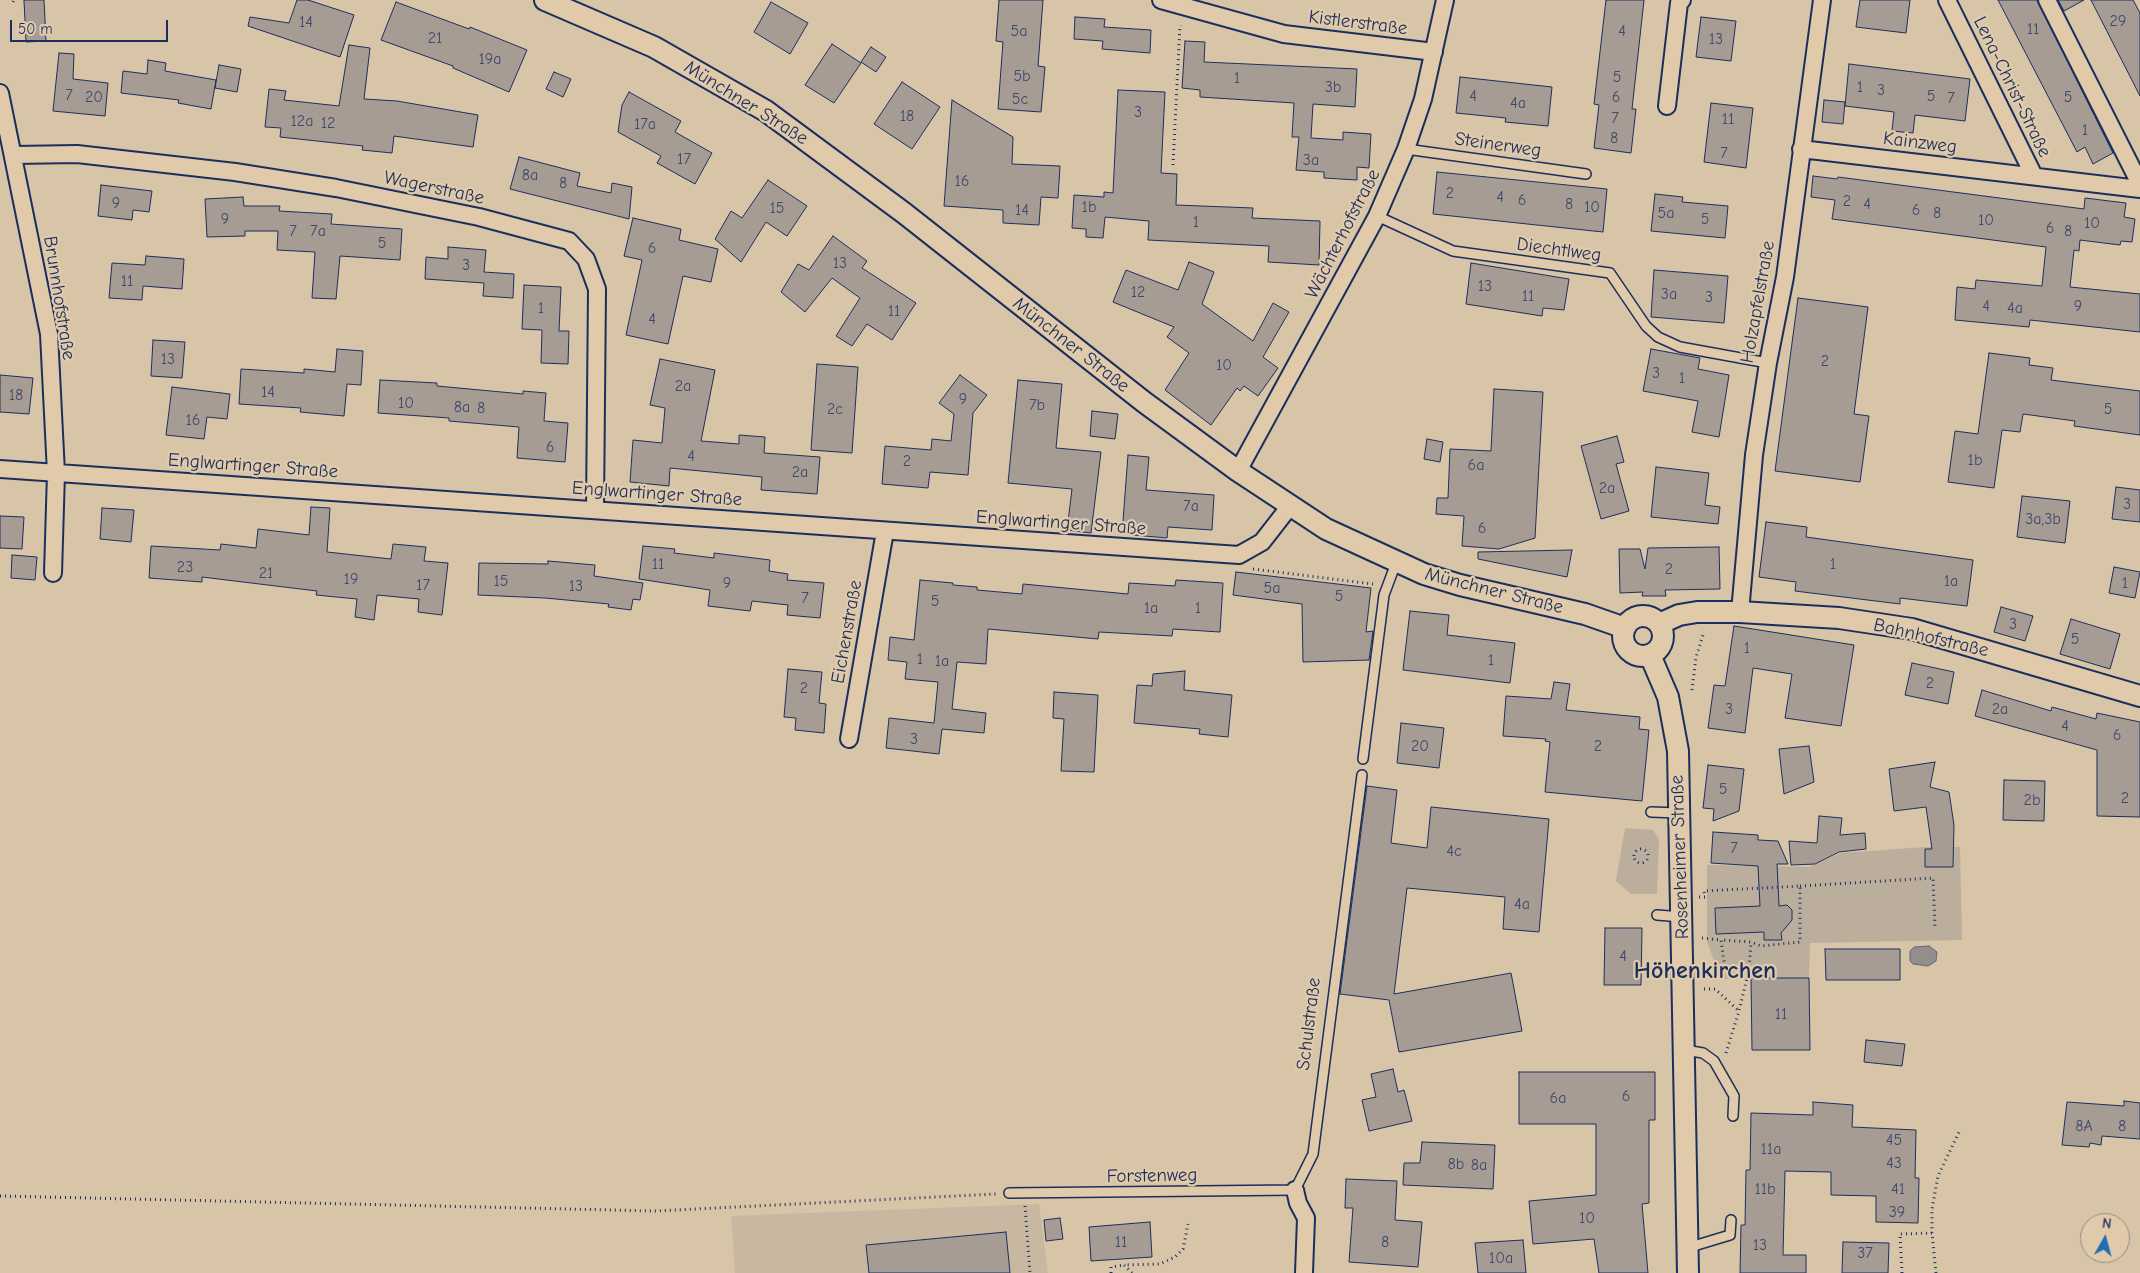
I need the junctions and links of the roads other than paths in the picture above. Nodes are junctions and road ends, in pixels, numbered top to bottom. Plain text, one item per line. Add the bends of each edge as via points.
1 (545, 0) edge
2 (1161, 0) edge
3 (1445, 0) edge
4 (1682, 0) edge
5 (1822, 0) edge
6 (1947, 0) edge
7 (2047, 0) edge
8 (578, 6) edge
9 (1434, 52) junction
10 (0, 93) edge
11 (1667, 106) dead end
12 (1406, 149) junction
13 (1801, 149) junction
14 (14, 154) junction
15 (1586, 174) dead end
16 (2034, 176) junction
17 (2140, 184) edge
18 (2140, 189) edge
19 (1377, 216) junction
20 (1768, 363) junction
21 (0, 469) edge
22 (1238, 471) junction
23 (56, 473) junction
24 (1290, 506) junction
25 (595, 510) junction
26 (885, 531) junction
27 (1396, 563) junction
28 (53, 573) dead end
29 (1740, 612) junction
30 (1659, 624) junction
31 (1625, 628) junction
32 (1650, 654) junction
33 (2140, 696) edge
34 (849, 739) dead end
35 (1364, 759) dead end
36 (1362, 775) dead end
37 (1651, 812) dead end
38 (1679, 813) junction
39 (1657, 915) dead end
40 (1683, 917) junction
41 (1685, 1050) junction
42 (1734, 1116) dead end
43 (1295, 1190) junction
44 (1009, 1193) road end
45 (1731, 1220) dead end
46 (1687, 1248) junction
47 (1304, 1273) edge
48 (1688, 1273) edge

1 - 8 street, Münchner Straße
2 - 9 street, Kistlerstraße via 1284,34
3 - 9 street, Wächterhofstraße
4 - 11 street
5 - 13 street, Holzapfelstraße
6 - 16 street, Lena-Christ-Straße
7 - 17 street
8 - 22 street, Münchner Straße via 766,111 904,213 1144,402
9 - 12 street, Wächterhofstraße
10 - 14 street, Brunnhofstraße
12 - 15 lane, Steinerweg
12 - 19 street, Wächterhofstraße
13 - 16 street, Kainzweg
13 - 20 street, Holzapfelstraße via 1785,277
14 - 23 street, Brunnhofstraße via 48,334
14 - 25 street, Wagerstraße via 77,154 235,172 336,188 479,217 569,241 586,259 597,289
16 - 18 street, Lena-Christ-Straße
19 - 20 lane, Diechtlweg via 1453,251 1610,273 1646,326 1658,337 1680,347
19 - 22 street, Wächterhofstraße
20 - 29 street, Holzapfelstraße via 1754,455
21 - 23 street, Englwartinger Straße
22 - 24 street, Münchner Straße
23 - 25 street, Englwartinger Straße
23 - 28 street, Brunnhofstraße
24 - 26 street, Englwartinger Straße via 1262,542 1239,555
24 - 27 street, Münchner Straße via 1326,529
25 - 26 street, Englwartinger Straße
26 - 34 street, Eichenstraße
27 - 31 street, Münchner Straße via 1460,585 1585,614
27 - 35 lane via 1386,586
29 - 30 street, Bahnhofstraße via 1697,612 1679,615
29 - 33 street, Bahnhofstraße via 1839,618 1912,629
30 - 31 street via 1642,616 1631,620
30 - 32 street via 1663,638 1656,651
31 - 32 street via 1624,639 1630,651
32 - 38 street, Rosenheimer Straße via 1671,712 1678,751
36 - 43 lane, Schulstraße via 1313,1154
37 - 38 lane
38 - 40 street, Rosenheimer Straße
39 - 40 lane
40 - 41 street, Rosenheimer Straße
41 - 42 lane via 1703,1053 1714,1061 1734,1096
41 - 46 street, Rosenheimer Straße
43 - 44 lane, Forstenweg
43 - 47 street via 1306,1218
45 - 46 lane via 1730,1235
46 - 48 street, Rosenheimer Straße

